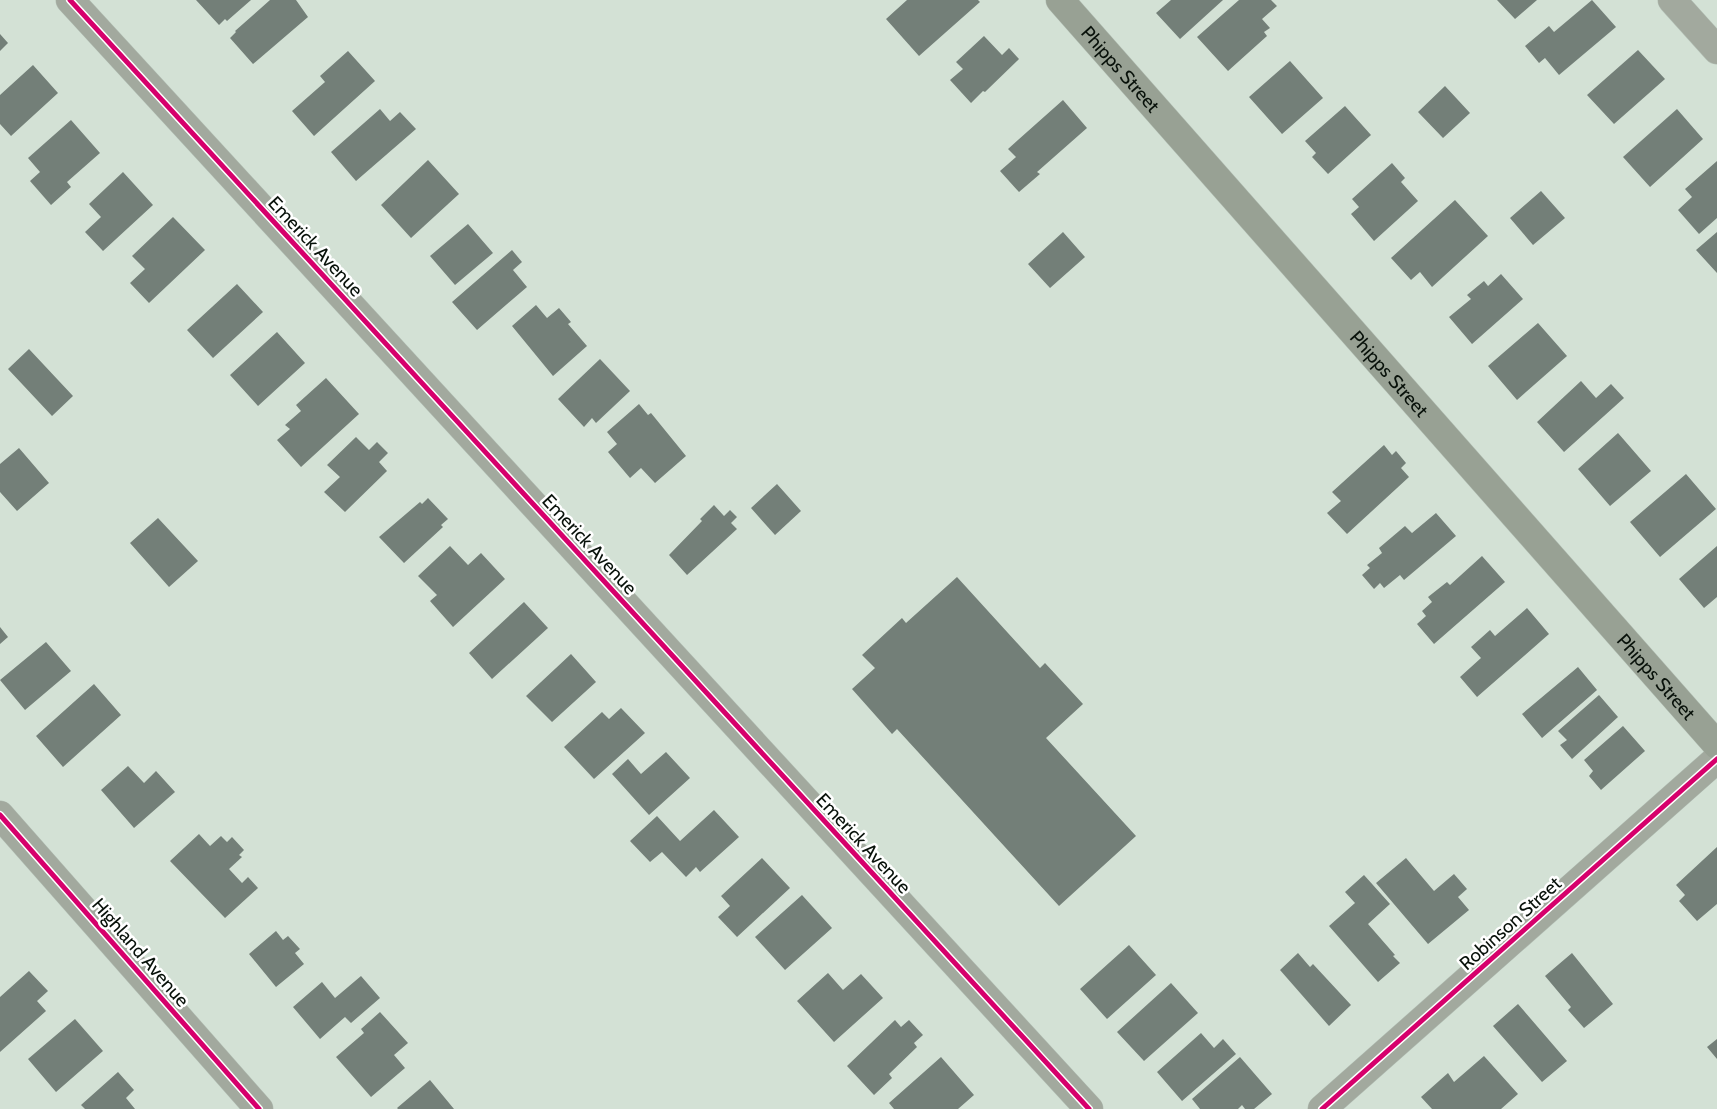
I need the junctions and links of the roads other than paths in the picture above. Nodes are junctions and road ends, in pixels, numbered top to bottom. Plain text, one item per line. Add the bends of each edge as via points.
1 (70, 0) edge
2 (1060, 0) edge
3 (1672, 0) edge
4 (1717, 50) edge
5 (1717, 745) edge
6 (1717, 759) edge
7 (0, 815) edge
8 (259, 1109) edge
9 (1089, 1109) edge
10 (1322, 1109) edge

1 - 9 street, Emerick Avenue
2 - 5 main road, Phipps Street
3 - 4 street
6 - 10 street, Robinson Street
7 - 8 street, Highland Avenue

